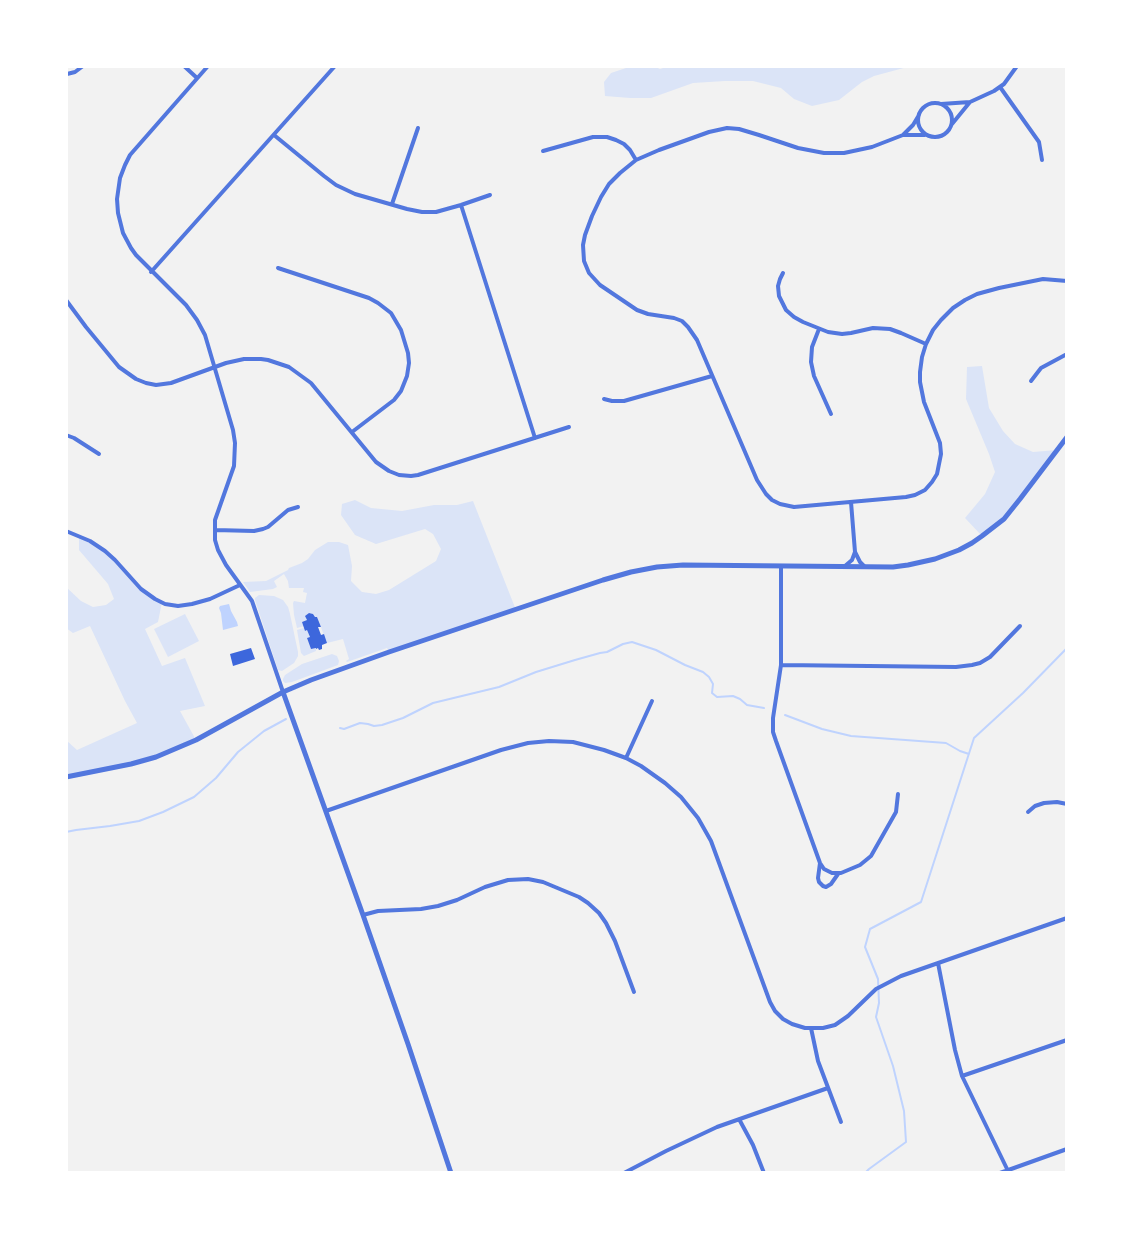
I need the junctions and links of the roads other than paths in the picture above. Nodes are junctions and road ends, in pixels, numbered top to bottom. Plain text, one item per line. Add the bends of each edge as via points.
1 (83, 66) edge
2 (184, 66) edge
3 (208, 66) edge
4 (335, 66) edge
5 (1017, 66) edge
6 (67, 74) edge
7 (197, 78) junction
8 (1000, 88) junction
9 (970, 102) junction
10 (937, 104) junction
11 (919, 115) junction
12 (951, 127) junction
13 (418, 128) dead end
14 (274, 135) junction
15 (927, 135) junction
16 (902, 136) junction
17 (543, 151) dead end
18 (636, 160) junction
19 (1042, 160) dead end
20 (490, 195) dead end
21 (392, 204) junction
22 (461, 205) junction
23 (278, 268) dead end
24 (152, 272) junction
25 (784, 273) dead end
26 (1067, 281) edge
27 (66, 300) edge
28 (819, 329) junction
29 (926, 344) junction
30 (1067, 354) edge
31 (214, 367) junction
32 (712, 376) junction
33 (1031, 381) dead end
34 (604, 398) dead end
35 (830, 414) dead end
36 (569, 427) dead end
37 (352, 432) junction
38 (66, 435) edge
39 (1067, 437) edge
40 (535, 438) junction
41 (99, 454) dead end
42 (852, 502) junction
43 (298, 507) dead end
44 (214, 530) junction
45 (66, 531) edge
46 (855, 552) junction
47 (781, 566) junction
48 (845, 567) junction
49 (865, 567) junction
50 (240, 585) junction
51 (1020, 626) dead end
52 (781, 665) junction
53 (283, 692) junction
54 (652, 701) dead end
55 (626, 758) junction
56 (66, 777) edge
57 (898, 794) dead end
58 (1067, 804) edge
59 (326, 811) junction
60 (1028, 812) dead end
61 (820, 863) junction
62 (838, 874) junction
63 (363, 915) junction
64 (1067, 918) edge
65 (938, 963) junction
66 (634, 992) dead end
67 (811, 1028) junction
68 (1067, 1040) edge
69 (962, 1076) junction
70 (828, 1088) junction
71 (739, 1119) junction
72 (841, 1122) dead end
73 (1067, 1149) edge
74 (1008, 1171) edge
75 (451, 1173) edge
76 (624, 1173) edge
77 (764, 1173) edge
78 (1000, 1173) edge

1 - 6 street
2 - 7 street
3 - 7 street
4 - 14 street
5 - 8 street
7 - 24 street via 134,150 120,178 118,206 121,226 131,248
8 - 9 street
8 - 19 street via 1039,142
9 - 10 street
9 - 12 street
10 - 11 street via 926,106
10 - 12 street via 950,112
11 - 15 street via 920,127
11 - 16 street
12 - 15 street via 942,136
13 - 21 street
14 - 21 street via 336,185
14 - 24 street
15 - 16 street
16 - 18 street via 860,151 829,153 798,148 744,130 727,128 693,137
17 - 18 street via 593,137 607,137 624,144
18 - 32 street via 612,181 600,197 586,229 585,264 596,281 631,307 648,314 669,316 685,324 697,340
20 - 22 street
21 - 22 street via 415,212 436,212
22 - 40 street
23 - 37 street via 369,298 391,313 401,330 409,363 401,391
24 - 31 street via 181,299 197,320
25 - 28 street via 778,289 783,306 794,317
26 - 29 street via 1039,280 973,296 944,316
27 - 31 street via 113,361 136,379 164,384
28 - 29 street via 842,334 886,329
28 - 35 street via 811,362
29 - 42 street via 920,382 941,446 937,474 928,487 915,495
30 - 33 street via 1041,368
31 - 37 street via 237,360 261,358 289,367 311,383
31 - 44 street via 233,430 235,448 234,466
32 - 34 street via 624,401
32 - 42 street via 760,487 769,497 790,507
36 - 40 street
37 - 40 street via 376,462 388,471 405,476 418,475
38 - 41 street
39 - 49 street via 1011,511 982,536 959,550 921,563
42 - 46 street
43 - 44 street via 258,530
44 - 50 street via 218,550
45 - 50 street via 105,551 141,589 165,604 192,604
46 - 48 street
46 - 49 street
47 - 48 street
47 - 52 street
47 - 53 street via 683,565 631,572 389,652
48 - 49 street
50 - 53 street via 252,601
51 - 52 street via 990,656 972,666
52 - 61 street via 773,718 774,735
53 - 56 street via 211,733 169,752 131,764
53 - 59 street
54 - 55 street
55 - 59 street via 573,742 528,743
55 - 67 street via 665,782 698,818 711,841 770,1002 787,1022
57 - 62 street via 896,812 871,856 860,865
58 - 60 street via 1044,803
59 - 63 street
61 - 62 street via 827,871
61 - 62 street via 818,878 823,886 831,884
63 - 66 street via 438,906 508,880 543,882 579,897 599,913 615,941
63 - 75 street
64 - 65 street
65 - 67 street via 882,986 838,1023
65 - 69 street
67 - 70 street
68 - 69 street
69 - 74 street
70 - 71 street
70 - 72 street
71 - 76 street via 702,1133
71 - 77 street
73 - 74 street
74 - 78 street

